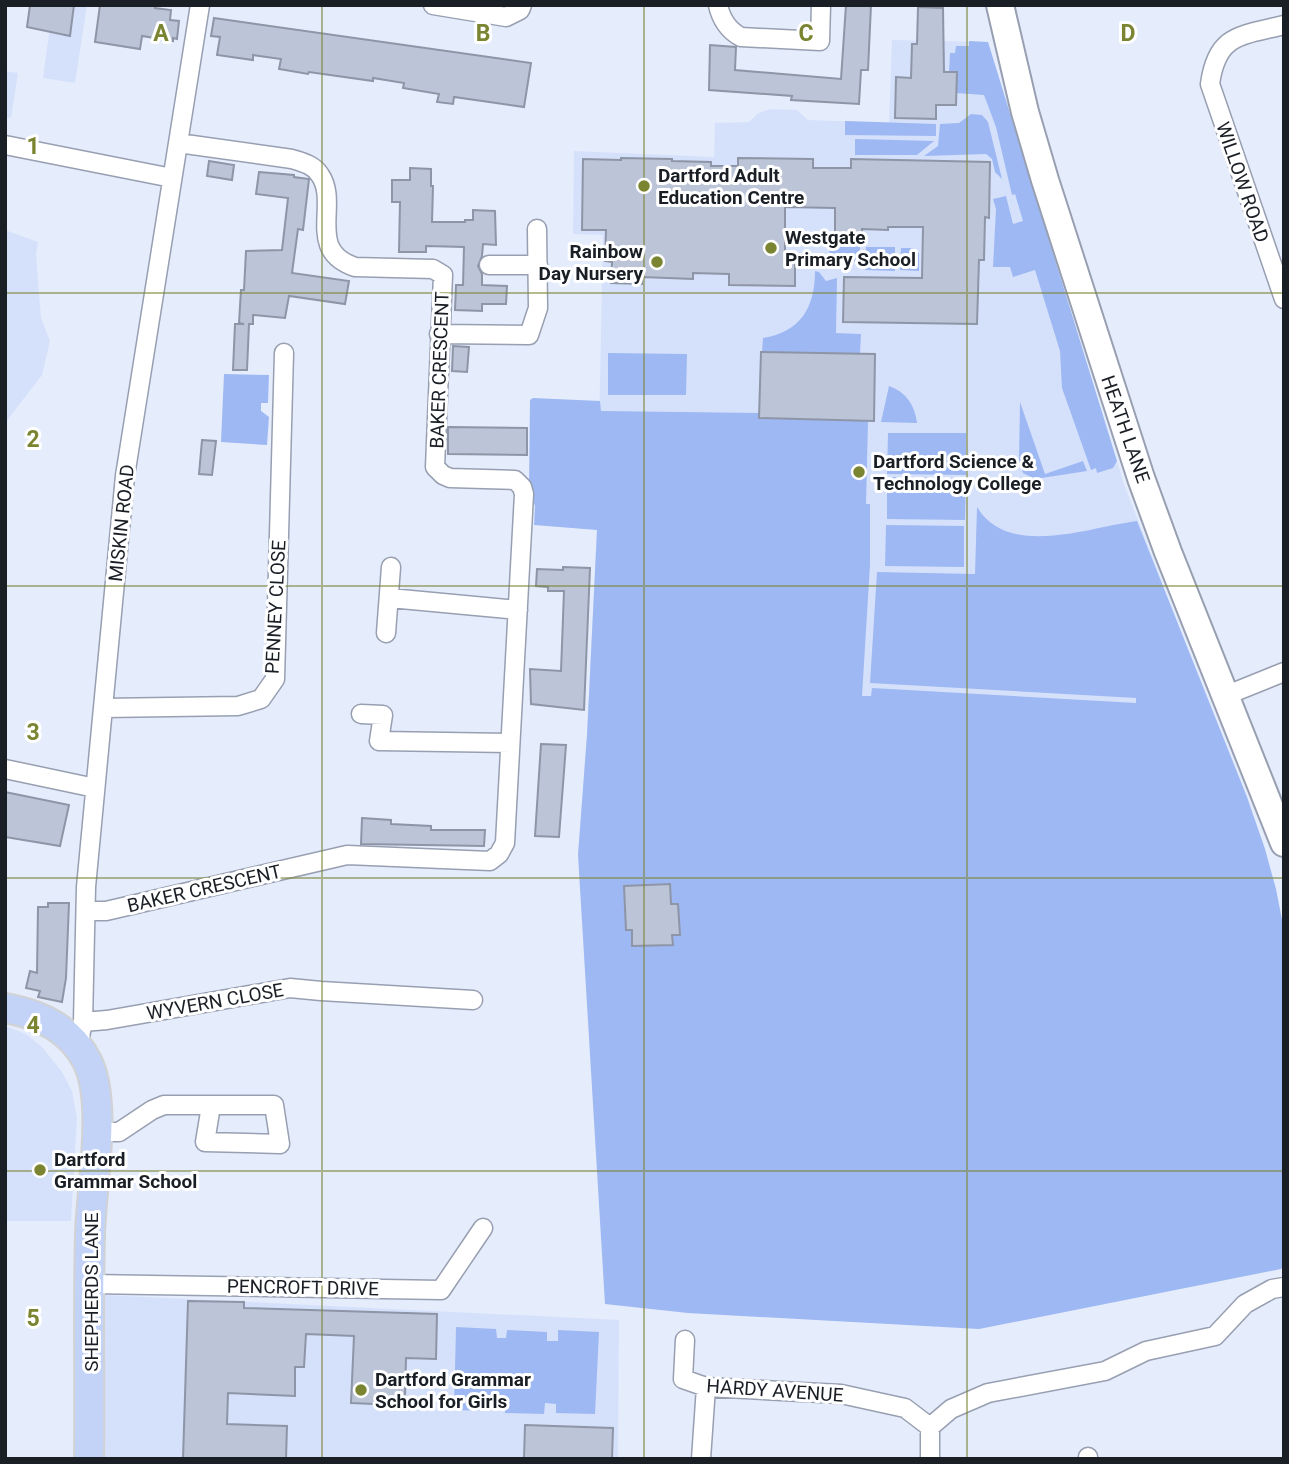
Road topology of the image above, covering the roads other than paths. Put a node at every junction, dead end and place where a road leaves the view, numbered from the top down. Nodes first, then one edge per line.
1 (200, 5) edge
2 (433, 5) edge
3 (522, 5) edge
4 (718, 5) edge
5 (821, 5) edge
6 (1000, 5) edge
7 (1284, 25) edge
8 (820, 41) junction
9 (818, 60) dead end
10 (178, 143) junction
11 (5, 145) edge
12 (172, 177) junction
13 (537, 229) dead end
14 (489, 265) dead end
15 (538, 265) junction
16 (1284, 299) edge
17 (439, 334) junction
18 (284, 353) dead end
19 (391, 567) dead end
20 (390, 598) junction
21 (518, 610) junction
22 (386, 633) dead end
23 (1284, 671) edge
24 (1227, 695) junction
25 (103, 708) junction
26 (361, 714) dead end
27 (510, 743) junction
28 (5, 769) edge
29 (95, 788) junction
30 (1284, 843) edge
31 (86, 911) junction
32 (473, 1000) dead end
33 (5, 1008) edge
34 (80, 1034) junction
35 (211, 1106) dead end
36 (96, 1132) junction
37 (483, 1228) dead end
38 (90, 1284) junction
39 (1284, 1287) edge
40 (685, 1340) dead end
41 (706, 1387) junction
42 (930, 1426) junction
43 (89, 1459) edge
44 (701, 1459) edge
45 (930, 1459) edge

1 - 10 street, MISKIN ROAD
2 - 3 street
4 - 8 street
5 - 8 street
6 - 24 street, HEATH LANE
7 - 16 street, WILLOW ROAD
8 - 9 street
10 - 12 street, MISKIN ROAD
10 - 17 street, BAKER CRESCENT
11 - 12 street
12 - 25 street, MISKIN ROAD
13 - 15 street
14 - 15 street
15 - 17 street
17 - 21 street, BAKER CRESCENT
18 - 25 street, PENNEY CLOSE
19 - 20 street
20 - 21 street
20 - 22 street
21 - 27 street, BAKER CRESCENT
23 - 24 street
24 - 30 street, HEATH LANE
25 - 29 street, MISKIN ROAD
26 - 27 street
27 - 31 street, BAKER CRESCENT
28 - 29 street
29 - 31 street, MISKIN ROAD
31 - 34 street, MISKIN ROAD
32 - 34 street, WYVERN CLOSE
33 - 34 main road, SHEPHERDS LANE
34 - 36 main road, SHEPHERDS LANE
35 - 36 street
36 - 38 main road, SHEPHERDS LANE
37 - 38 street, PENCROFT DRIVE
38 - 43 main road, SHEPHERDS LANE
39 - 42 street
40 - 41 street, HARDY AVENUE
41 - 42 street, HARDY AVENUE
41 - 44 street
42 - 45 street

